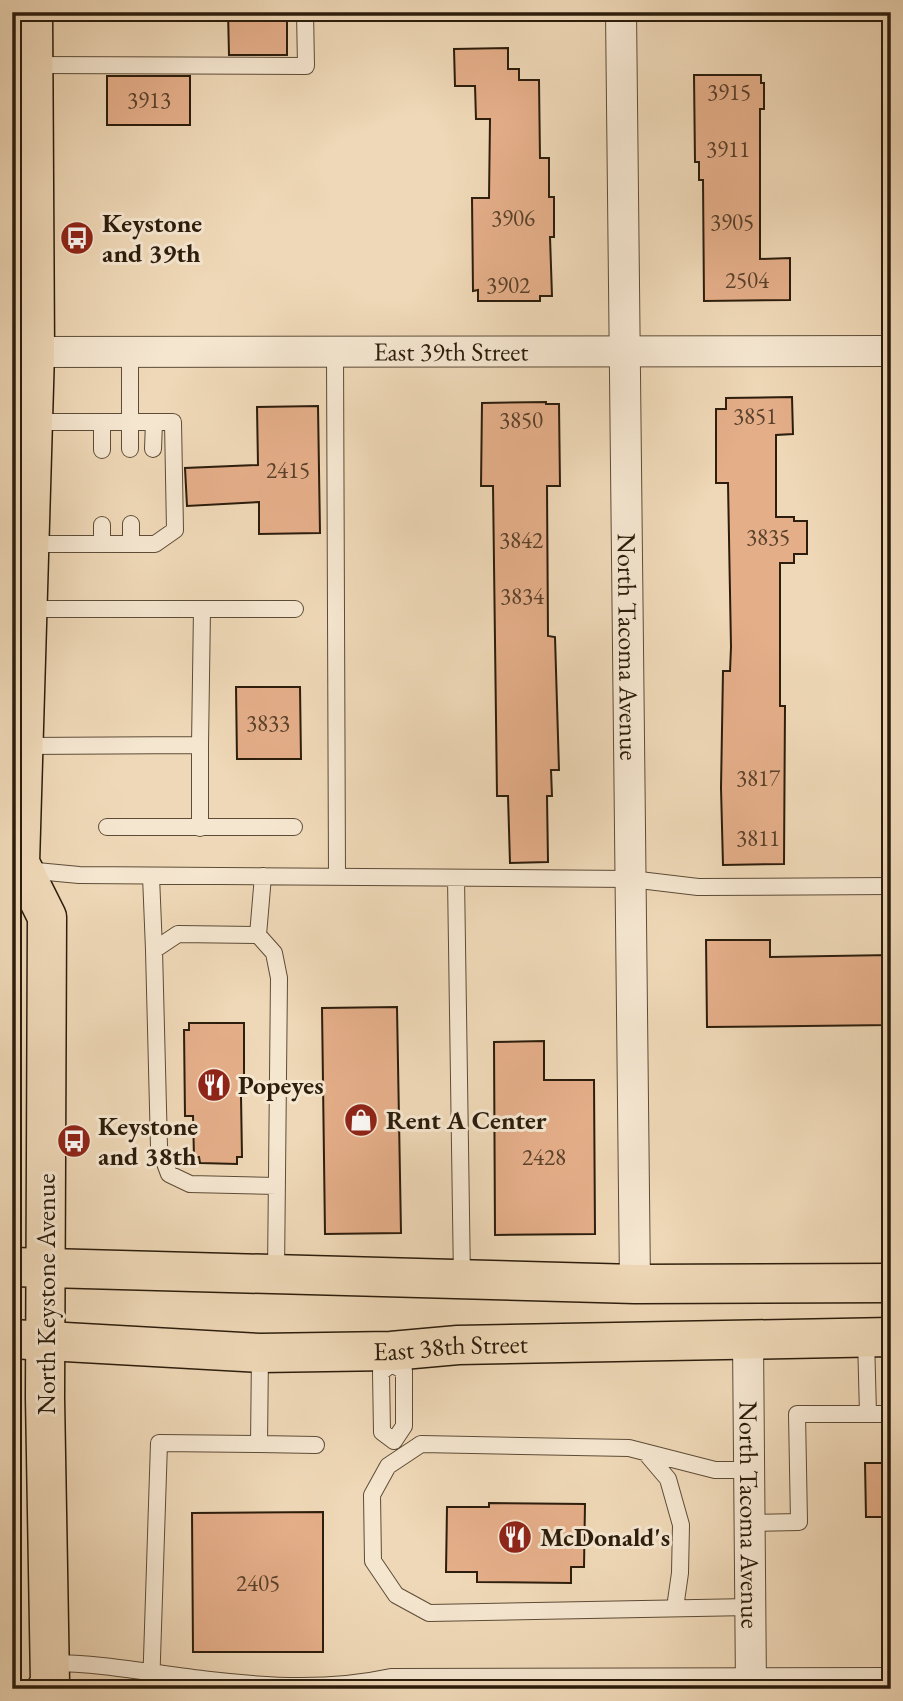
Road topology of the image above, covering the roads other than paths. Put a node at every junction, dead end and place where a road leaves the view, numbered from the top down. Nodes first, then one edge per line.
1 (33, 12) edge
2 (305, 12) edge
3 (621, 12) edge
4 (34, 65) junction
5 (891, 351) edge
6 (24, 352) edge
7 (335, 352) junction
8 (625, 352) junction
9 (130, 353) junction
10 (130, 421) junction
11 (33, 422) junction
12 (102, 422) junction
13 (153, 422) junction
14 (130, 449) dead end
15 (153, 449) dead end
16 (102, 450) dead end
17 (131, 524) dead end
18 (155, 524) dead end
19 (102, 525) dead end
20 (29, 544) junction
21 (102, 544) junction
22 (131, 544) junction
23 (155, 544) junction
24 (28, 609) junction
25 (202, 609) junction
26 (295, 609) dead end
27 (200, 745) junction
28 (23, 746) junction
29 (107, 827) dead end
30 (294, 827) dead end
31 (200, 828) junction
32 (19, 869) edge
33 (151, 876) junction
34 (263, 876) junction
35 (337, 877) junction
36 (456, 878) junction
37 (631, 879) junction
38 (891, 886) edge
39 (258, 935) junction
40 (154, 950) junction
41 (276, 1186) junction
42 (29, 1267) edge
43 (276, 1272) junction
44 (462, 1279) junction
45 (891, 1283) edge
46 (635, 1284) junction
47 (879, 1337) edge
48 (29, 1340) edge
49 (748, 1340) junction
50 (260, 1353) junction
51 (392, 1358) junction
52 (868, 1414) junction
53 (891, 1414) edge
54 (394, 1441) junction
55 (259, 1444) junction
56 (316, 1445) dead end
57 (645, 1452) junction
58 (396, 1460) junction
59 (749, 1470) junction
60 (750, 1523) junction
61 (750, 1607) junction
62 (675, 1608) junction
63 (153, 1672) junction
64 (48, 1676) edge
65 (891, 1676) edge
66 (751, 1682) edge
67 (391, 1683) edge
68 (151, 1689) edge

1 - 4 main road, North Keystone Avenue
2 - 4 lane
3 - 8 street, North Tacoma Avenue
4 - 6 main road, North Keystone Avenue
5 - 8 street, East 39th Street
6 - 9 street, East 39th Street
6 - 11 main road, North Keystone Avenue
7 - 8 street, East 39th Street
7 - 9 street, East 39th Street
7 - 35 lane
8 - 37 street, North Tacoma Avenue
9 - 10 lane
10 - 12 lane
10 - 13 lane
10 - 14 lane
11 - 12 lane
11 - 20 main road, North Keystone Avenue
12 - 16 lane
13 - 15 lane
13 - 23 lane
17 - 22 lane
18 - 23 lane
19 - 21 lane
20 - 21 lane
20 - 24 main road, North Keystone Avenue
21 - 22 lane
22 - 23 lane
24 - 25 lane
24 - 28 main road, North Keystone Avenue
25 - 26 lane
25 - 27 lane
27 - 28 lane
27 - 31 lane
28 - 32 main road, North Keystone Avenue
29 - 31 lane
30 - 31 lane
32 - 33 lane
32 - 42 main road, North Keystone Avenue
33 - 34 lane
33 - 40 lane
34 - 35 lane
34 - 39 lane
35 - 36 lane
36 - 37 lane
36 - 44 lane
37 - 38 lane
37 - 46 street, North Tacoma Avenue
39 - 40 lane
39 - 41 lane
40 - 41 lane
41 - 43 lane
42 - 43 main road
42 - 48 main road, North Keystone Avenue
43 - 44 main road
44 - 46 main road
45 - 46 main road
47 - 49 main road, East 38th Street
47 - 52 lane
48 - 50 main road, East 38th Street
48 - 64 main road, North Keystone Avenue
49 - 51 main road, East 38th Street
49 - 59 street, North Tacoma Avenue
50 - 51 main road, East 38th Street
50 - 55 lane
51 - 54 lane
51 - 54 lane
52 - 53 lane
52 - 60 lane
54 - 58 lane
55 - 56 lane
55 - 63 lane
57 - 58 lane
57 - 59 lane
57 - 62 lane
58 - 62 lane
59 - 60 street, North Tacoma Avenue
60 - 61 street, North Tacoma Avenue
61 - 62 lane
61 - 66 street, North Tacoma Avenue
63 - 64 lane
63 - 67 lane
63 - 68 lane
65 - 66 lane
66 - 67 lane

